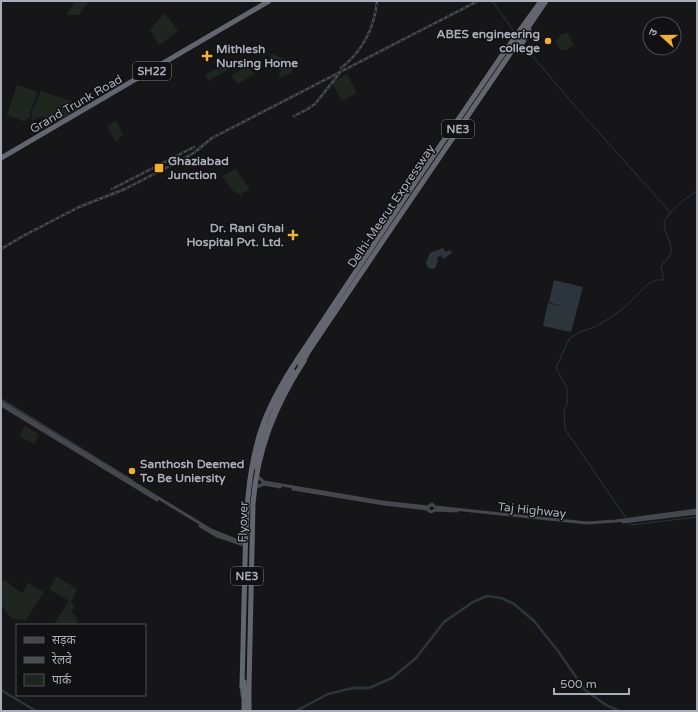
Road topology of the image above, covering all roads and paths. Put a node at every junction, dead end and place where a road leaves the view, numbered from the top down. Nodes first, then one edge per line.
1 (271, 1) edge
2 (544, 1) edge
3 (537, 10) junction
4 (527, 29) junction
5 (521, 44) junction
6 (78, 113) junction
7 (13, 151) junction
8 (1, 158) edge
9 (420, 176) junction
10 (425, 182) junction
11 (409, 199) junction
12 (402, 210) junction
13 (314, 334) junction
14 (302, 352) junction
15 (308, 355) junction
16 (276, 402) junction
17 (1, 404) edge
18 (35, 424) junction
19 (258, 477) junction
20 (268, 484) junction
21 (256, 486) junction
22 (428, 508) junction
23 (696, 511) edge
24 (682, 512) junction
25 (250, 515) junction
26 (677, 516) junction
27 (628, 521) junction
28 (217, 534) junction
29 (244, 539) junction
30 (244, 546) junction
31 (247, 638) junction
32 (242, 696) junction
33 (249, 701) junction
34 (245, 711) edge

1 - 6 highway, Grand Trunk Road / SH22
2 - 3 highway, Delhi-Meerut Expressway / NE3
3 - 4 highway, Delhi-Meerut Expressway / NE3
3 - 5 highway
3 - 9 highway
3 - 11 highway, Delhi-Meerut Expressway / NE3
4 - 5 highway
4 - 11 highway, Delhi-Meerut Expressway / NE3
5 - 10 highway
6 - 7 highway, Grand Trunk Road / SH22
6 - 7 highway, Grand Trunk Road / SH22
7 - 8 highway, SH22
9 - 11 highway
9 - 12 highway
10 - 11 highway
10 - 12 highway
11 - 12 highway, Delhi-Meerut Expressway / NE3
12 - 13 highway, Delhi-Meerut Expressway / NE3
12 - 13 highway
12 - 15 highway, Flyover
12 - 16 highway, Delhi-Meerut Expressway / NE3
13 - 14 highway, Flyover
13 - 16 highway, NE3
14 - 16 main road
14 - 32 highway, Flyover, bridge
15 - 16 main road
15 - 33 highway, Flyover, bridge
16 - 19 main road
16 - 25 highway, NE3
17 - 18 main road
18 - 28 main road
18 - 28 main road
19 - 20 main road
19 - 21 main road
20 - 21 main road
20 - 22 main road
20 - 22 main road
21 - 25 main road
22 - 27 main road, Taj Highway
22 - 27 main road
23 - 24 main road
23 - 26 main road
24 - 26 main road
24 - 27 main road
25 - 29 main road
25 - 31 highway, NE3
26 - 27 main road
28 - 29 main road
28 - 30 main road
29 - 30 main road
30 - 31 main road
31 - 32 main road
31 - 33 main road
31 - 34 highway, NE3
32 - 34 highway, Flyover
33 - 34 highway, Flyover

